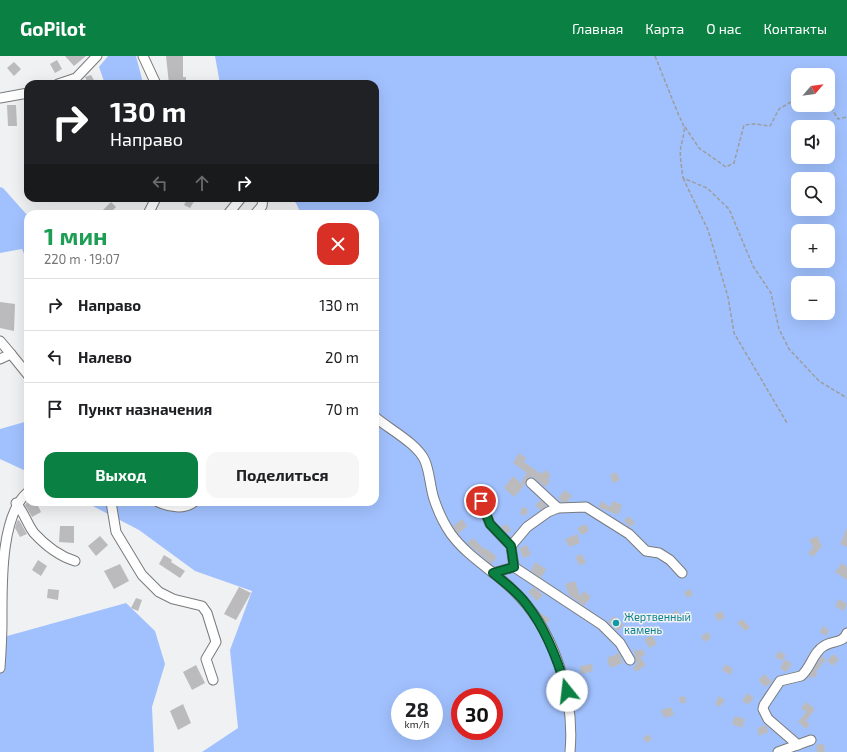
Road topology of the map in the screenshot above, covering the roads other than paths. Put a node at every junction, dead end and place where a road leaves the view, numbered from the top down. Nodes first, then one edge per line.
1 (97, 56) edge
2 (143, 56) edge
3 (70, 80) edge
4 (154, 80) edge
5 (24, 95) edge
6 (0, 98) edge
7 (238, 202) edge
8 (231, 210) edge
9 (0, 341) edge
10 (10, 354) junction
11 (0, 359) edge
12 (24, 370) edge
13 (379, 420) edge
14 (531, 483) dead end
15 (24, 496) edge
16 (481, 501) dead end
17 (16, 503) junction
18 (112, 506) edge
19 (166, 506) edge
20 (184, 506) edge
21 (558, 508) junction
22 (511, 546) junction
23 (75, 560) dead end
24 (514, 567) junction
25 (493, 573) junction
26 (682, 573) dead end
27 (0, 581) edge
28 (847, 633) edge
29 (630, 660) dead end
30 (0, 668) edge
31 (214, 680) dead end
32 (812, 740) dead end
33 (798, 744) junction
34 (570, 752) edge
35 (778, 752) edge

1 - 3 street
2 - 4 street
5 - 6 street
7 - 8 street
9 - 10 street
10 - 11 street
10 - 12 street
13 - 25 street
14 - 21 street
15 - 17 street
16 - 22 street
17 - 23 street
17 - 27 street
18 - 31 street
19 - 20 street
21 - 22 street
21 - 26 street
22 - 24 street
24 - 25 street
24 - 29 street
25 - 34 street
27 - 30 street
28 - 33 street
32 - 33 street
33 - 35 street

